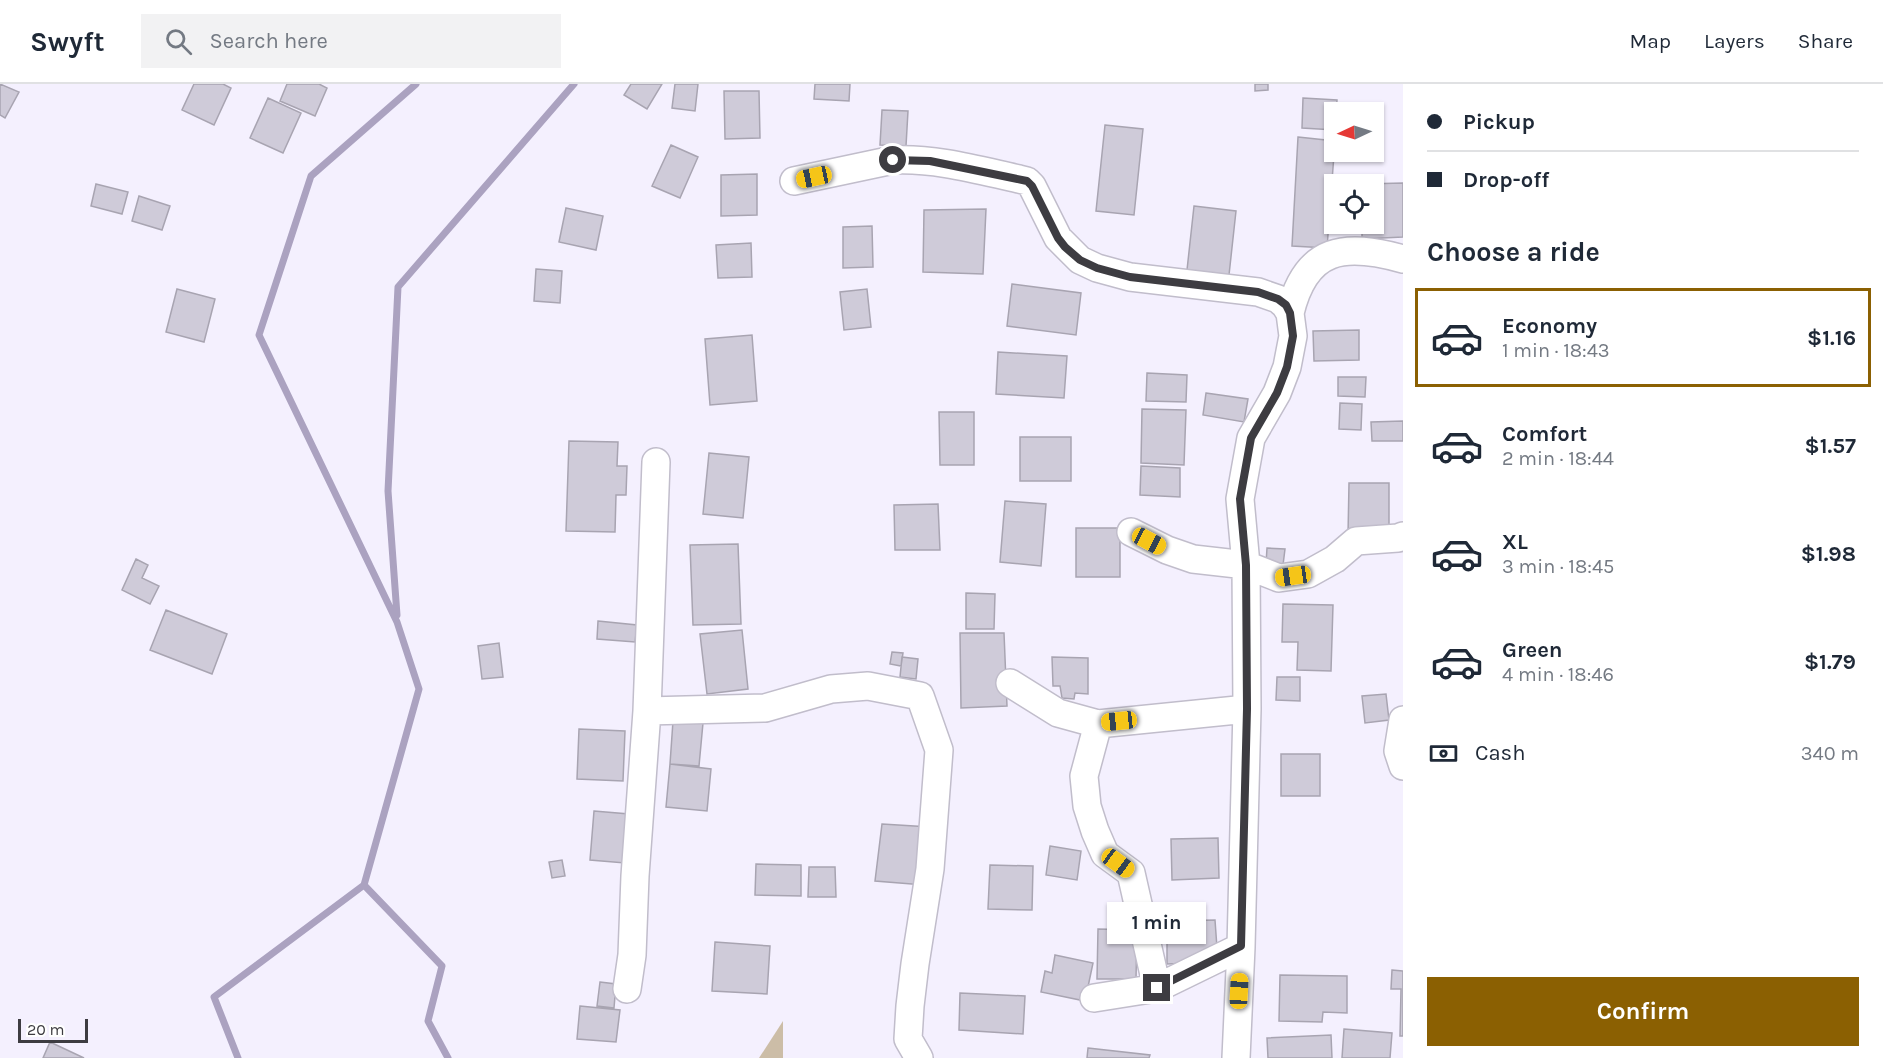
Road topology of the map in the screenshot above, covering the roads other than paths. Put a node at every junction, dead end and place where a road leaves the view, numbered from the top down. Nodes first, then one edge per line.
1 (794, 181) dead end
2 (1403, 259) edge
3 (1290, 313) junction
4 (656, 462) dead end
5 (1131, 532) dead end
6 (1403, 536) edge
7 (1246, 565) junction
8 (1010, 683) dead end
9 (1247, 709) junction
10 (647, 711) junction
11 (1403, 720) edge
12 (1098, 723) junction
13 (1403, 766) edge
14 (1241, 946) junction
15 (1157, 988) junction
16 (627, 989) dead end
17 (1094, 998) dead end
18 (919, 1058) edge
19 (1236, 1058) edge

1 - 3 street
2 - 3 street
3 - 7 street
4 - 10 street
5 - 7 street
6 - 7 street
7 - 9 street
8 - 12 street
9 - 12 street
9 - 14 street
10 - 16 street
10 - 18 street
11 - 13 street
12 - 15 street
14 - 15 street
14 - 19 street
15 - 17 street

